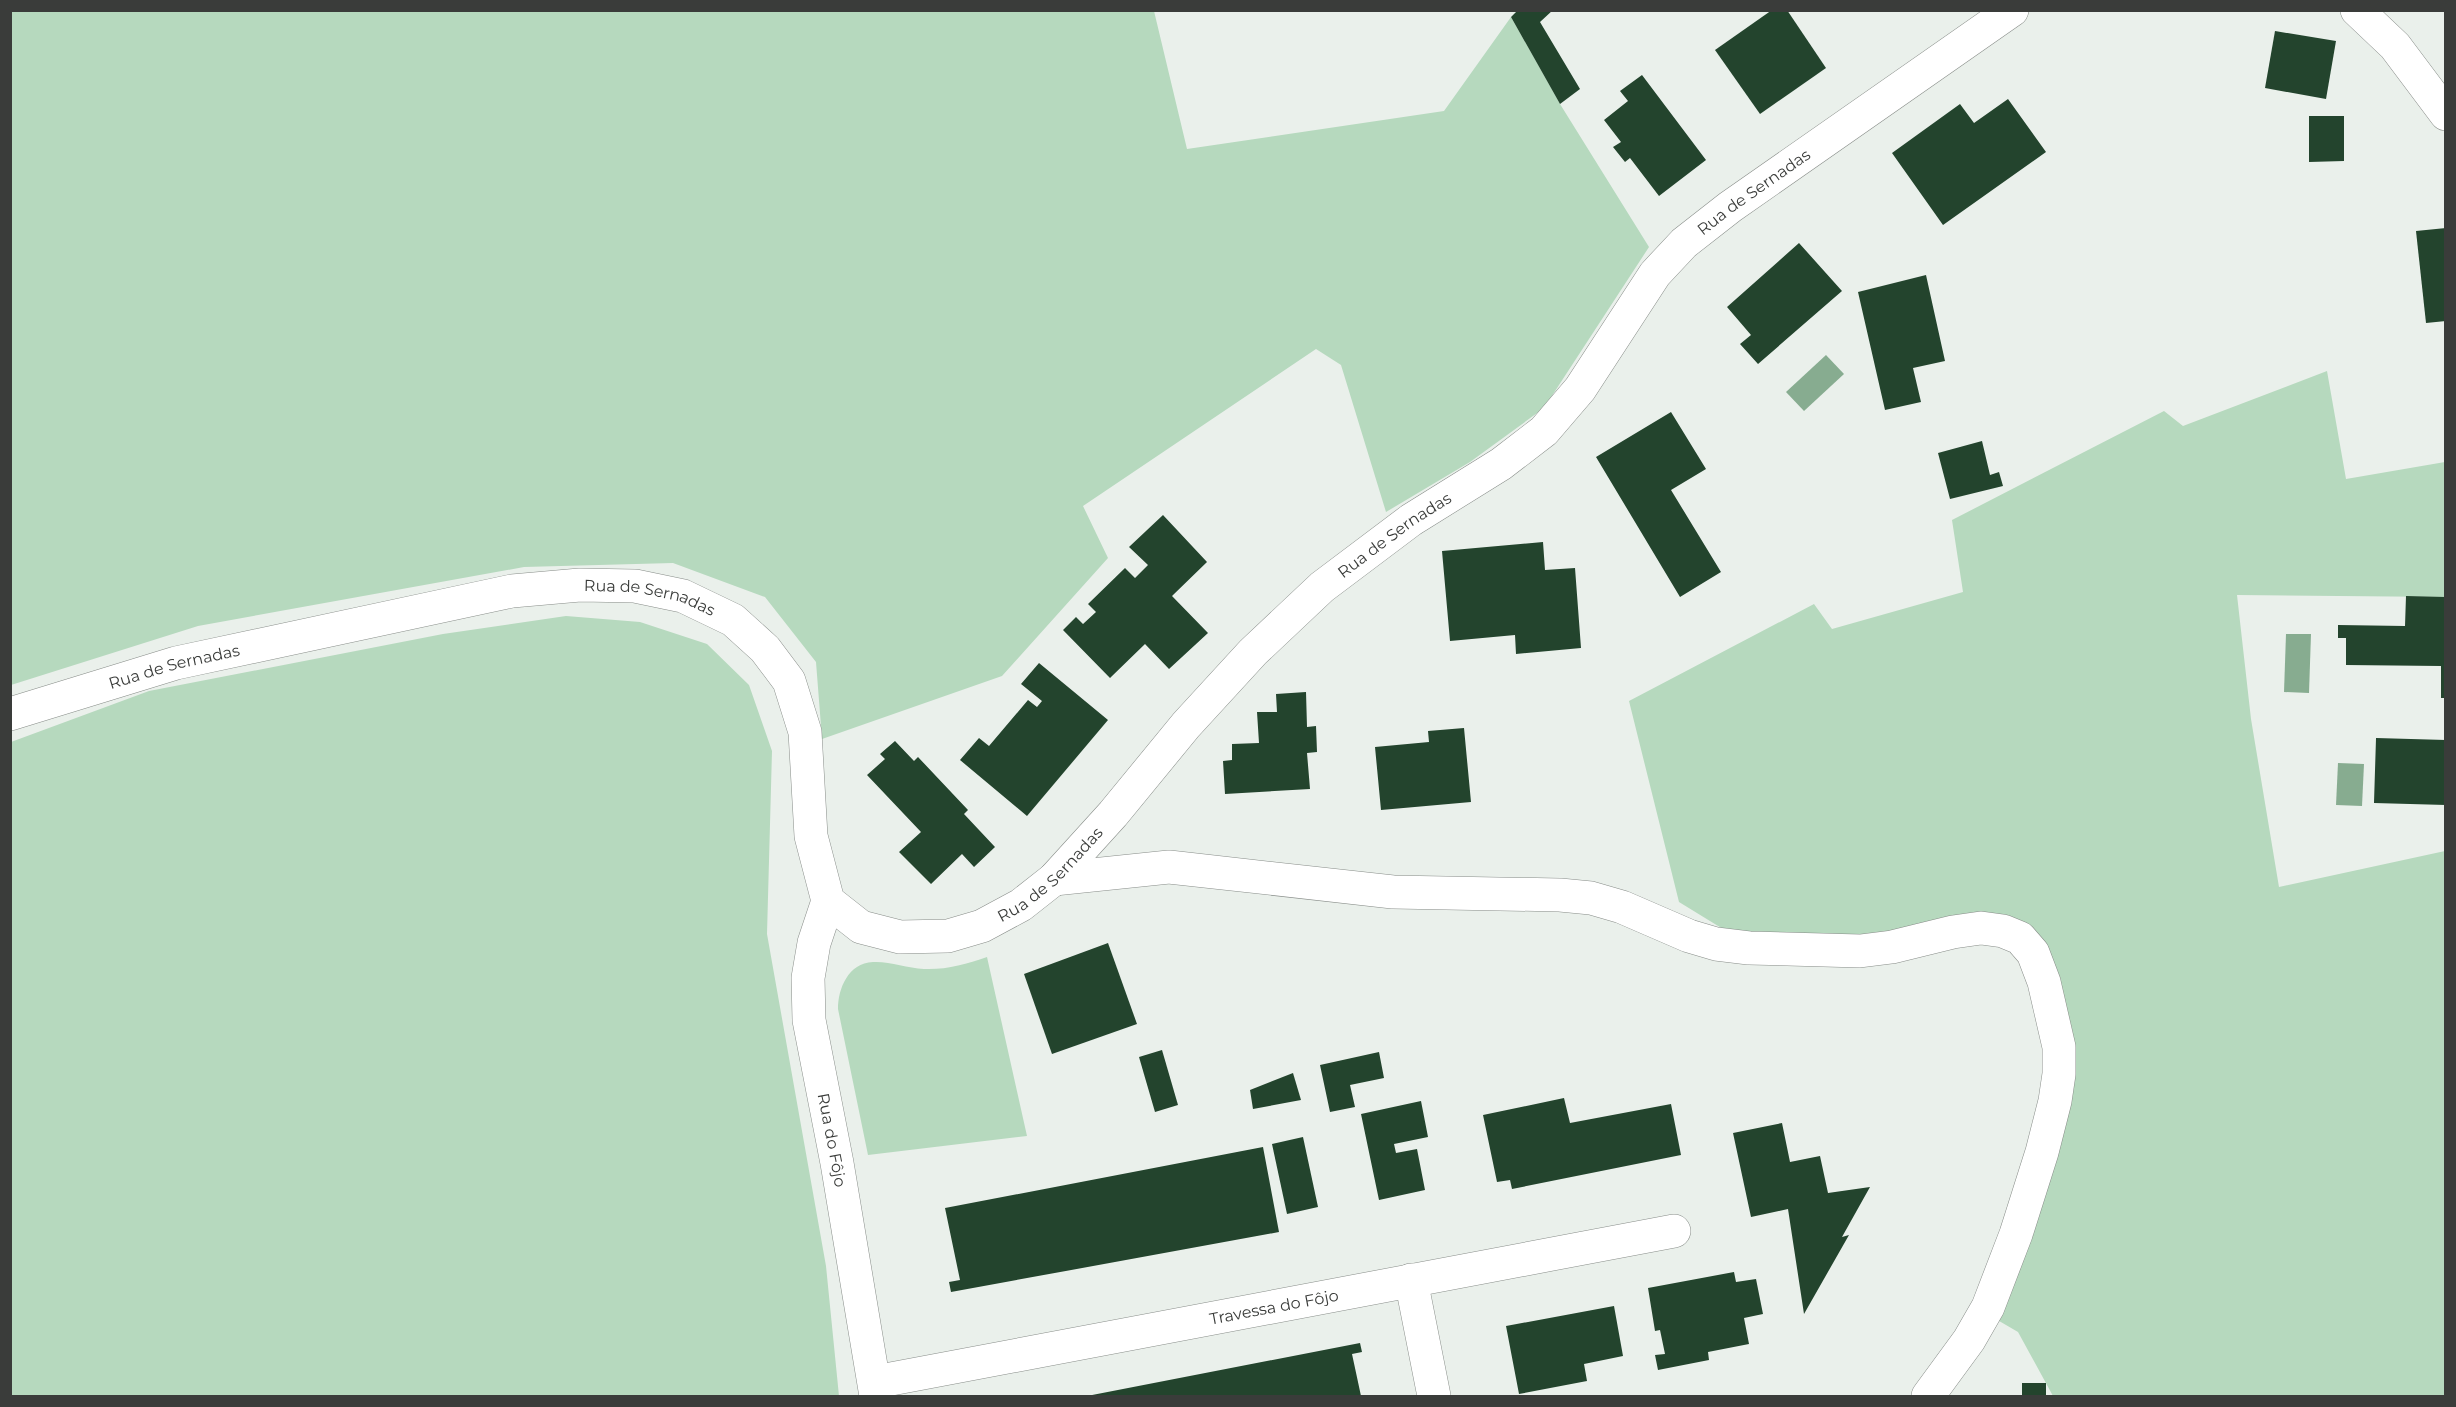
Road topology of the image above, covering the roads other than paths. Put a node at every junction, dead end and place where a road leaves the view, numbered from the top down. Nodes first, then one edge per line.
1 (2012, 10) edge
2 (2357, 10) edge
3 (2442, 102) edge
4 (10, 714) edge
5 (1054, 879) junction
6 (828, 901) junction
7 (1674, 1231) dead end
8 (1411, 1280) junction
9 (876, 1389) edge
10 (1434, 1396) edge
11 (1928, 1396) edge

1 - 5 street, Rua de Sernadas
2 - 3 street
4 - 6 street, Rua de Sernadas
5 - 6 street, Rua de Sernadas
5 - 11 street
6 - 9 street, Rua do Fôjo
7 - 8 street, Travessa do Fôjo
8 - 9 street, Travessa do Fôjo
8 - 10 street

